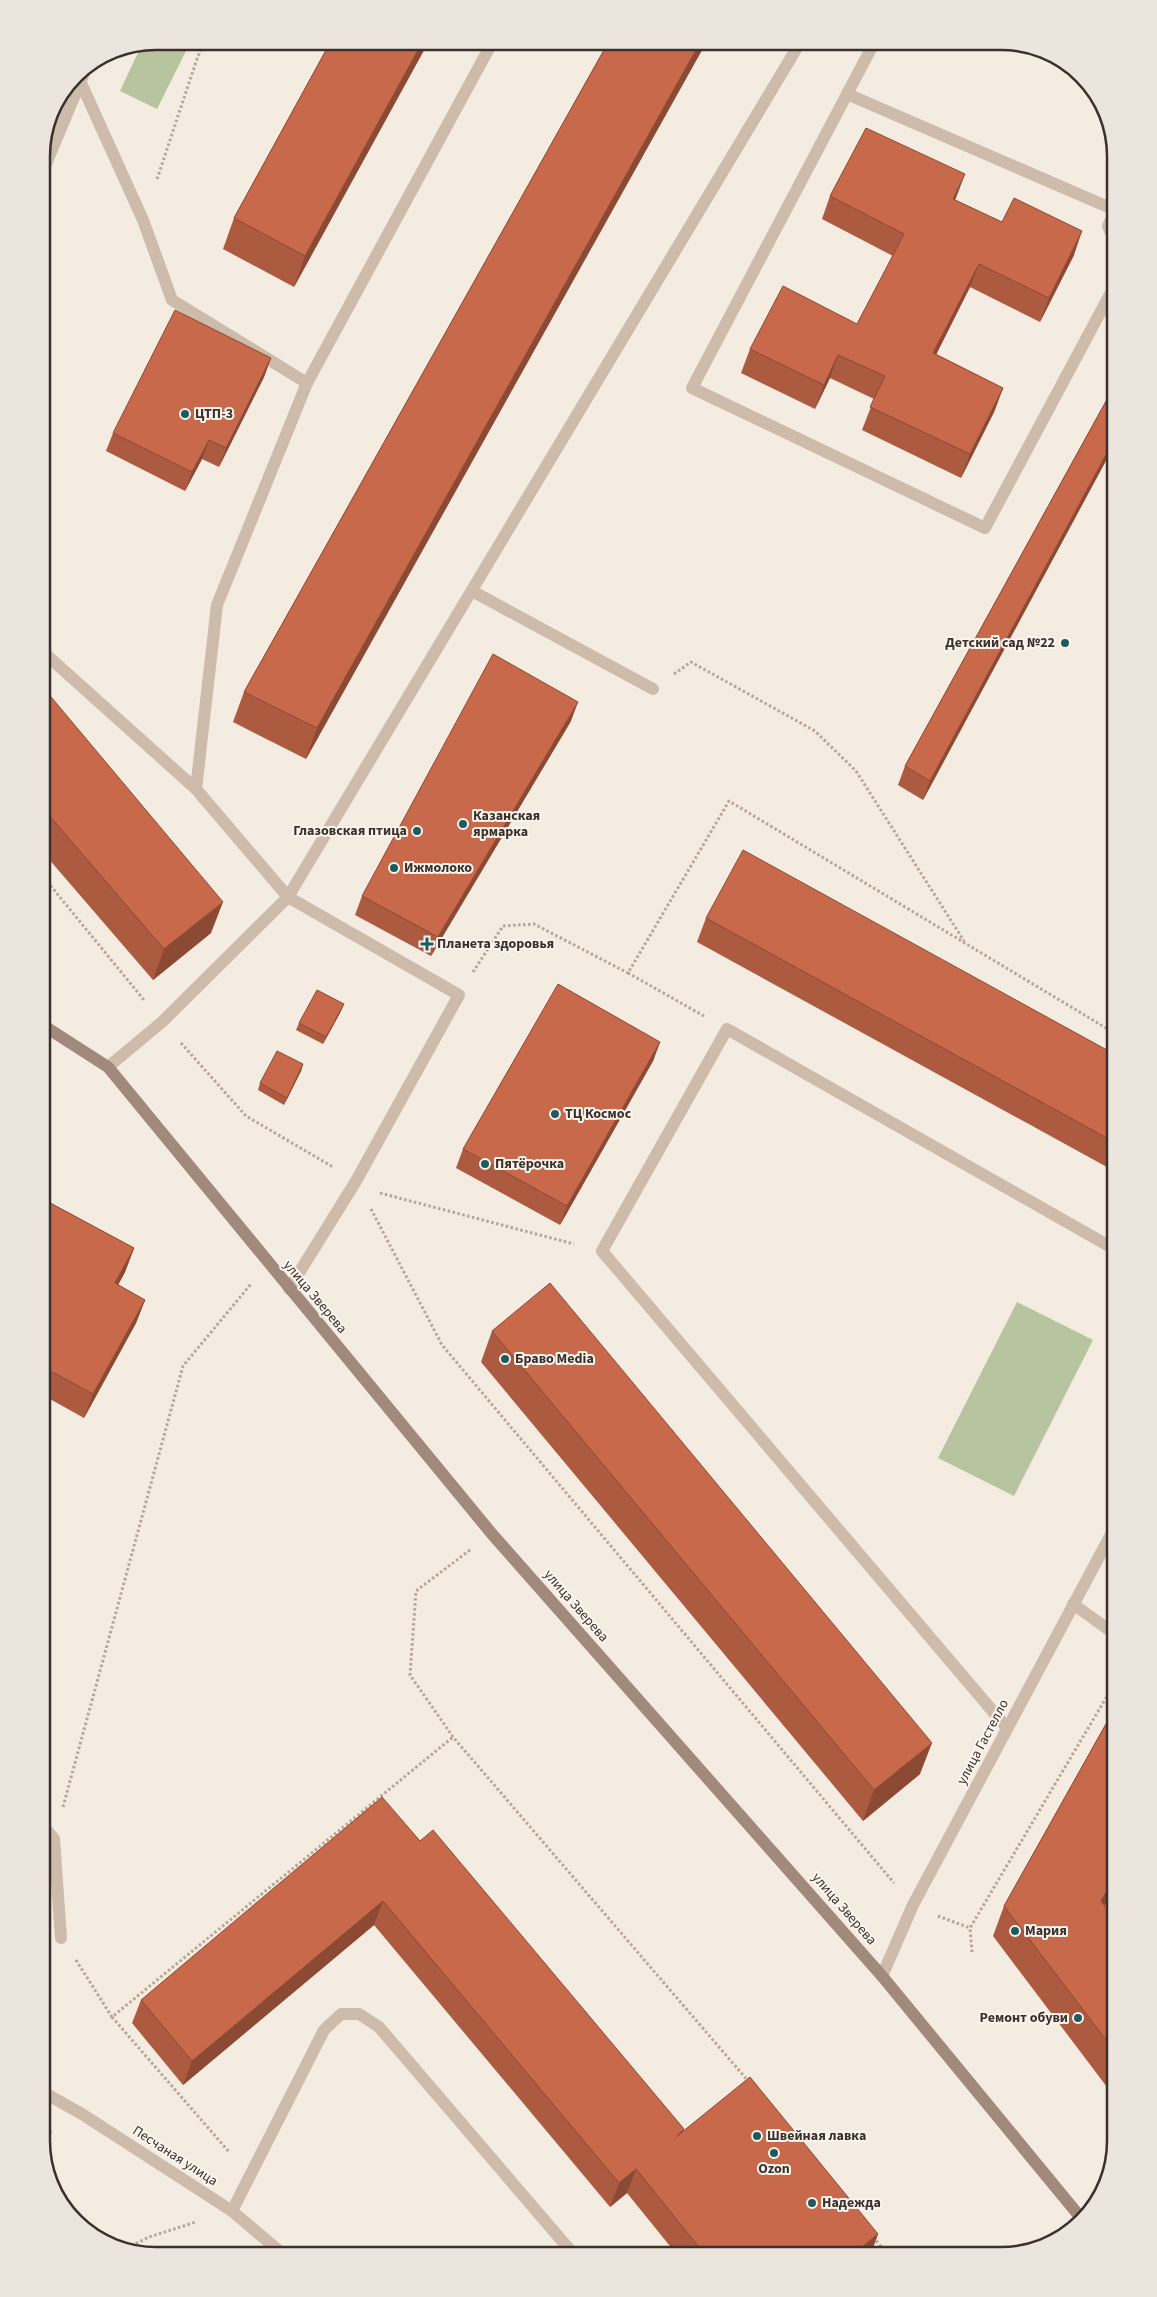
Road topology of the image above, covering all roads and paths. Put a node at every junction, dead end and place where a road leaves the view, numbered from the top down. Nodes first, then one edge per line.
1 (201, 50) edge
2 (488, 50) edge
3 (796, 50) edge
4 (871, 50) edge
5 (82, 80) edge
6 (81, 83) junction
7 (846, 94) junction
8 (50, 157) edge
9 (1107, 206) edge
10 (143, 220) junction
11 (1107, 300) edge
12 (307, 383) junction
13 (472, 591) junction
14 (50, 658) edge
15 (653, 689) joint
16 (196, 789) junction
17 (50, 885) edge
18 (288, 897) junction
19 (964, 943) junction
20 (628, 973) junction
21 (458, 995) junction
22 (162, 1022) junction
23 (727, 1029) junction
24 (1107, 1029) edge
25 (50, 1030) edge
26 (108, 1067) junction
27 (356, 1181) junction
28 (1107, 1245) edge
29 (602, 1251) junction
30 (269, 1265) junction
31 (289, 1289) junction
32 (492, 1534) junction
33 (1107, 1542) edge
34 (1073, 1604) junction
35 (1107, 1629) edge
36 (1107, 1696) edge
37 (1007, 1728) junction
38 (453, 1737) junction
39 (50, 1834) edge
40 (54, 1839) junction
41 (913, 1905) junction
42 (970, 1928) junction
43 (62, 1938) joint
44 (972, 1952) dead end
45 (882, 1976) junction
46 (112, 2016) junction
47 (755, 2090) edge
48 (50, 2096) edge
49 (250, 2176) junction
50 (232, 2211) junction
51 (1078, 2214) edge
52 (870, 2233) edge
53 (134, 2244) edge
54 (274, 2247) edge
55 (567, 2247) edge
56 (882, 2247) edge

1 - 10 path
2 - 12 street
3 - 13 street
4 - 7 street
5 - 6 street
6 - 8 street
6 - 10 street
7 - 9 street
7 - 11 street
10 - 12 street
12 - 16 street
13 - 15 street
13 - 18 street
14 - 16 street
15 - 19 path
16 - 18 street
17 - 22 path
18 - 21 street
18 - 22 street
19 - 20 path
19 - 24 path
20 - 21 path
20 - 23 path
21 - 27 street
22 - 26 street
22 - 27 path
23 - 28 street
23 - 29 street
25 - 26 main road, улица Зверева
26 - 30 main road, улица Зверева
27 - 29 path
27 - 31 street
27 - 41 path
29 - 37 street
30 - 31 main road, улица Зверева
30 - 40 path
31 - 32 main road, улица Зверева
32 - 38 path
32 - 45 main road, улица Зверева
33 - 34 street, улица Гастелло
34 - 35 street
34 - 37 street, улица Гастелло
36 - 42 path
37 - 41 street, улица Гастелло
38 - 46 path
38 - 47 path
39 - 40 street
40 - 43 street
41 - 42 path
41 - 45 street, улица Гастелло
42 - 44 path
43 - 46 path
45 - 51 main road, улица Зверева
46 - 49 path
48 - 50 street, Песчаная улица
49 - 50 street
49 - 55 street
50 - 53 path
50 - 54 street, Песчаная улица
52 - 56 path

